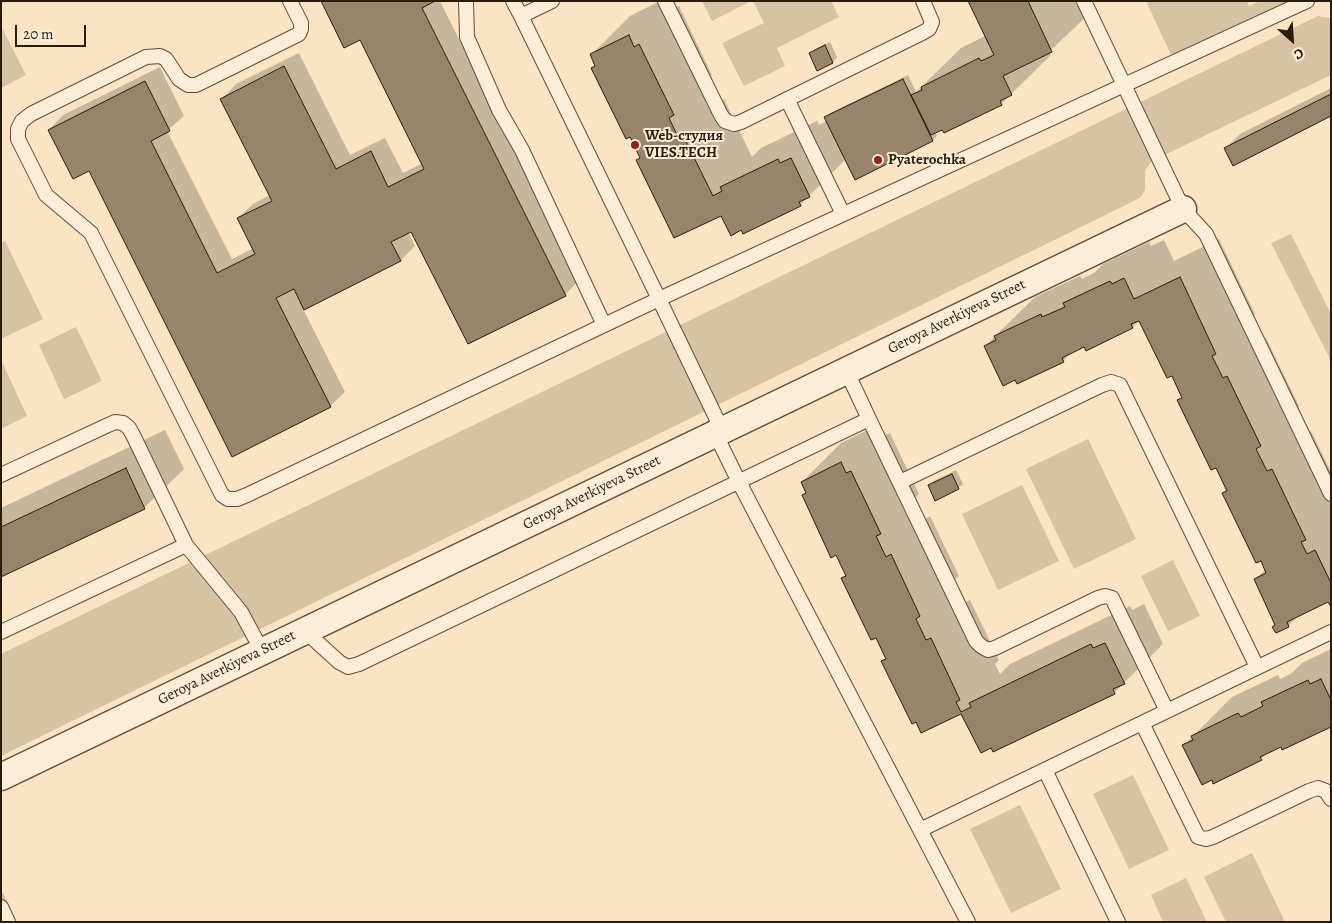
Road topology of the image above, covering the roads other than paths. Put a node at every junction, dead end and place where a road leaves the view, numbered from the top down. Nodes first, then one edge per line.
1 (290, 1) edge
2 (466, 1) edge
3 (513, 1) edge
4 (552, 1) edge
5 (665, 1) edge
6 (923, 1) edge
7 (1084, 1) edge
8 (1307, 1) edge
9 (521, 16) junction
10 (1124, 85) junction
11 (787, 99) junction
12 (1183, 209) junction
13 (843, 214) junction
14 (659, 299) junction
15 (604, 325) junction
16 (846, 370) junction
17 (869, 419) junction
18 (719, 432) junction
19 (1, 475) edge
20 (738, 482) junction
21 (900, 482) junction
22 (1331, 494) edge
23 (186, 545) junction
24 (305, 631) junction
25 (1, 632) edge
26 (1331, 632) edge
27 (262, 651) junction
28 (1257, 667) junction
29 (1167, 711) junction
30 (1142, 723) junction
31 (1045, 770) junction
32 (1, 777) edge
33 (1331, 799) edge
34 (920, 830) junction
35 (1, 907) edge
36 (8, 922) edge
37 (968, 922) edge
38 (1118, 922) edge

1 - 15 lane
2 - 15 lane
3 - 9 lane
4 - 9 lane
5 - 11 lane
6 - 11 lane
7 - 10 lane
8 - 10 lane
9 - 14 lane
10 - 12 lane
10 - 13 lane
11 - 13 lane
12 - 16 street, Geroya Averkiyeva Street
12 - 22 lane
13 - 14 lane
14 - 15 lane
14 - 18 lane
16 - 17 lane
16 - 18 street, Geroya Averkiyeva Street
17 - 20 lane
17 - 21 lane
18 - 20 lane
18 - 24 street, Geroya Averkiyeva Street
19 - 23 lane
20 - 24 lane
20 - 34 lane
21 - 28 lane
21 - 29 lane
23 - 25 lane
23 - 27 lane
24 - 27 street, Geroya Averkiyeva Street
26 - 28 lane
27 - 32 street, Geroya Averkiyeva Street
28 - 29 lane
29 - 30 lane
30 - 31 lane
30 - 33 lane
31 - 34 lane
31 - 38 lane
34 - 37 lane
35 - 36 lane

